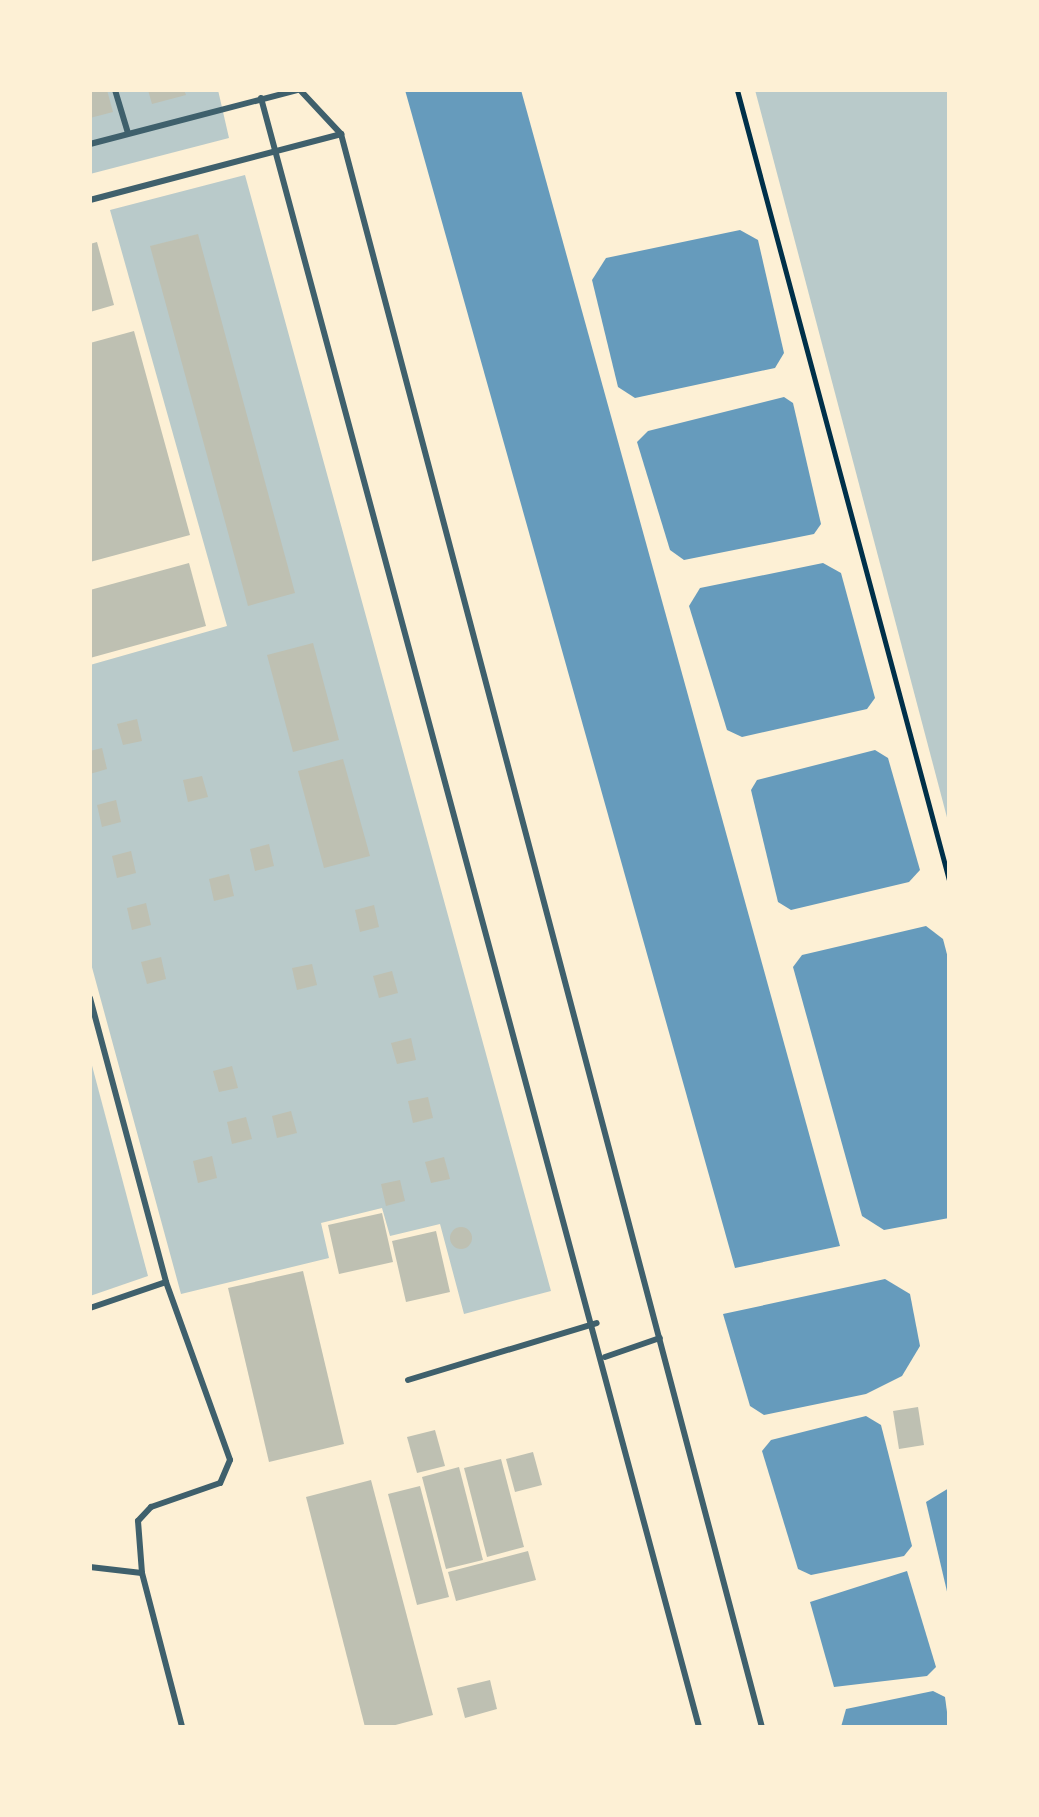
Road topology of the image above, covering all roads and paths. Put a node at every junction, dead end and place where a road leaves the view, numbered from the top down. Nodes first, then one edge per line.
1 (115, 90) edge
2 (299, 90) edge
3 (737, 90) edge
4 (261, 98) junction
5 (128, 133) junction
6 (342, 134) junction
7 (90, 144) edge
8 (276, 152) junction
9 (90, 200) edge
10 (949, 880) edge
11 (90, 998) edge
12 (166, 1282) junction
13 (90, 1308) edge
14 (596, 1323) junction
15 (660, 1338) junction
16 (605, 1356) junction
17 (408, 1380) dead end
18 (90, 1566) edge
19 (142, 1573) junction
20 (182, 1727) edge
21 (699, 1727) edge
22 (762, 1727) edge

1 - 5 lane
2 - 4 lane
2 - 6 lane
3 - 10 path
4 - 5 lane
4 - 8 lane
5 - 7 lane
6 - 8 lane
6 - 15 lane
8 - 9 lane
8 - 14 lane
11 - 12 lane
12 - 13 lane
12 - 19 lane
14 - 16 lane
14 - 17 lane
15 - 16 lane
15 - 22 lane
16 - 21 lane
18 - 19 lane
19 - 20 lane

